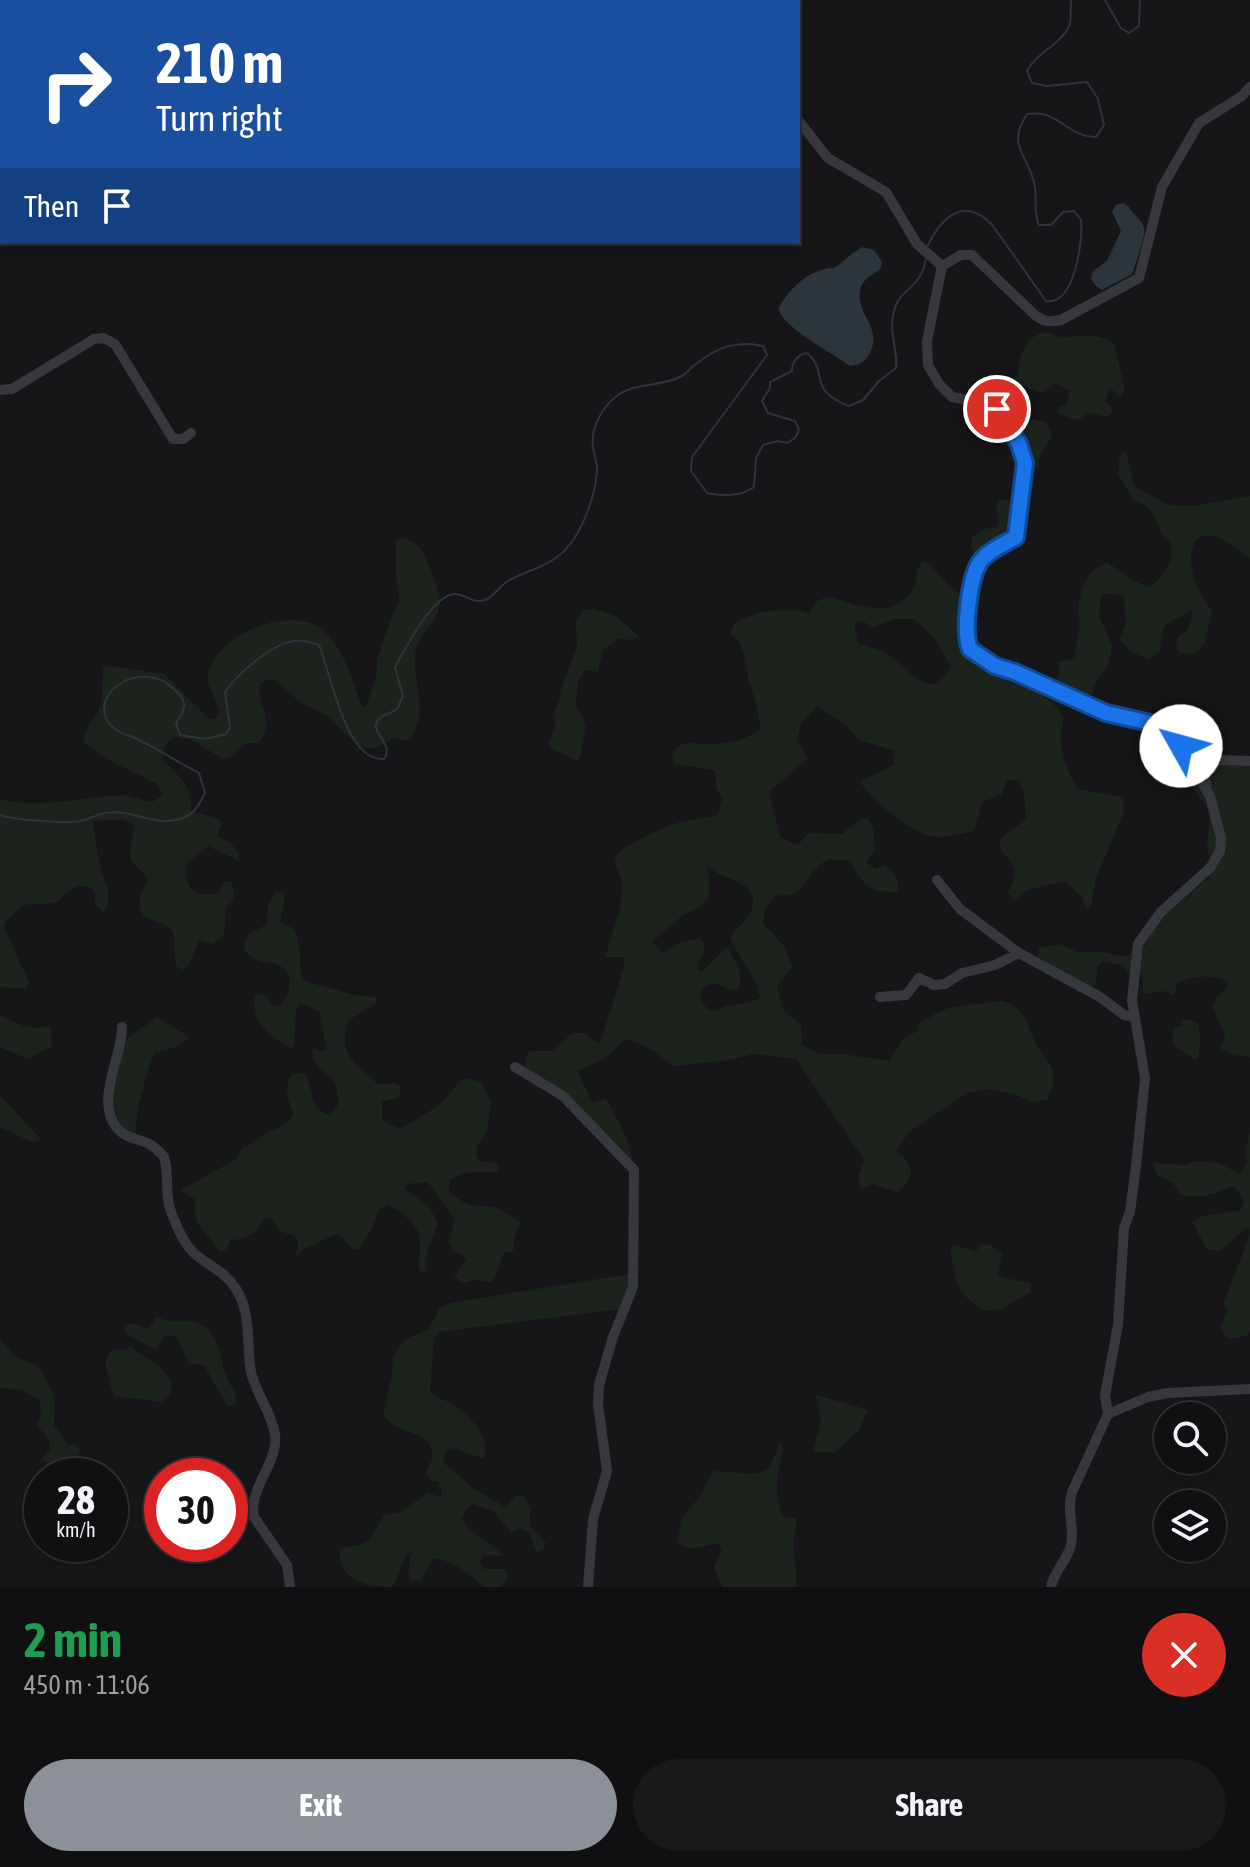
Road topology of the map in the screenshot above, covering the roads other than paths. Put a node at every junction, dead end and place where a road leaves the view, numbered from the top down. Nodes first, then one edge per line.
1 (1250, 87) edge
2 (800, 123) edge
3 (939, 262) junction
4 (0, 390) edge
5 (191, 433) dead end
6 (1250, 761) edge
7 (1206, 789) junction
8 (937, 880) dead end
9 (1019, 953) junction
10 (880, 997) dead end
11 (1133, 1017) junction
12 (122, 1027) dead end
13 (515, 1067) dead end
14 (1250, 1389) edge
15 (1108, 1414) junction
16 (290, 1587) edge
17 (588, 1587) edge
18 (1051, 1587) edge

1 - 3 street
2 - 3 street
3 - 7 street
4 - 5 street
6 - 7 street
7 - 11 street
8 - 9 street
9 - 10 street
9 - 11 street
11 - 15 street
12 - 16 street
13 - 17 street
14 - 15 street
15 - 18 street

